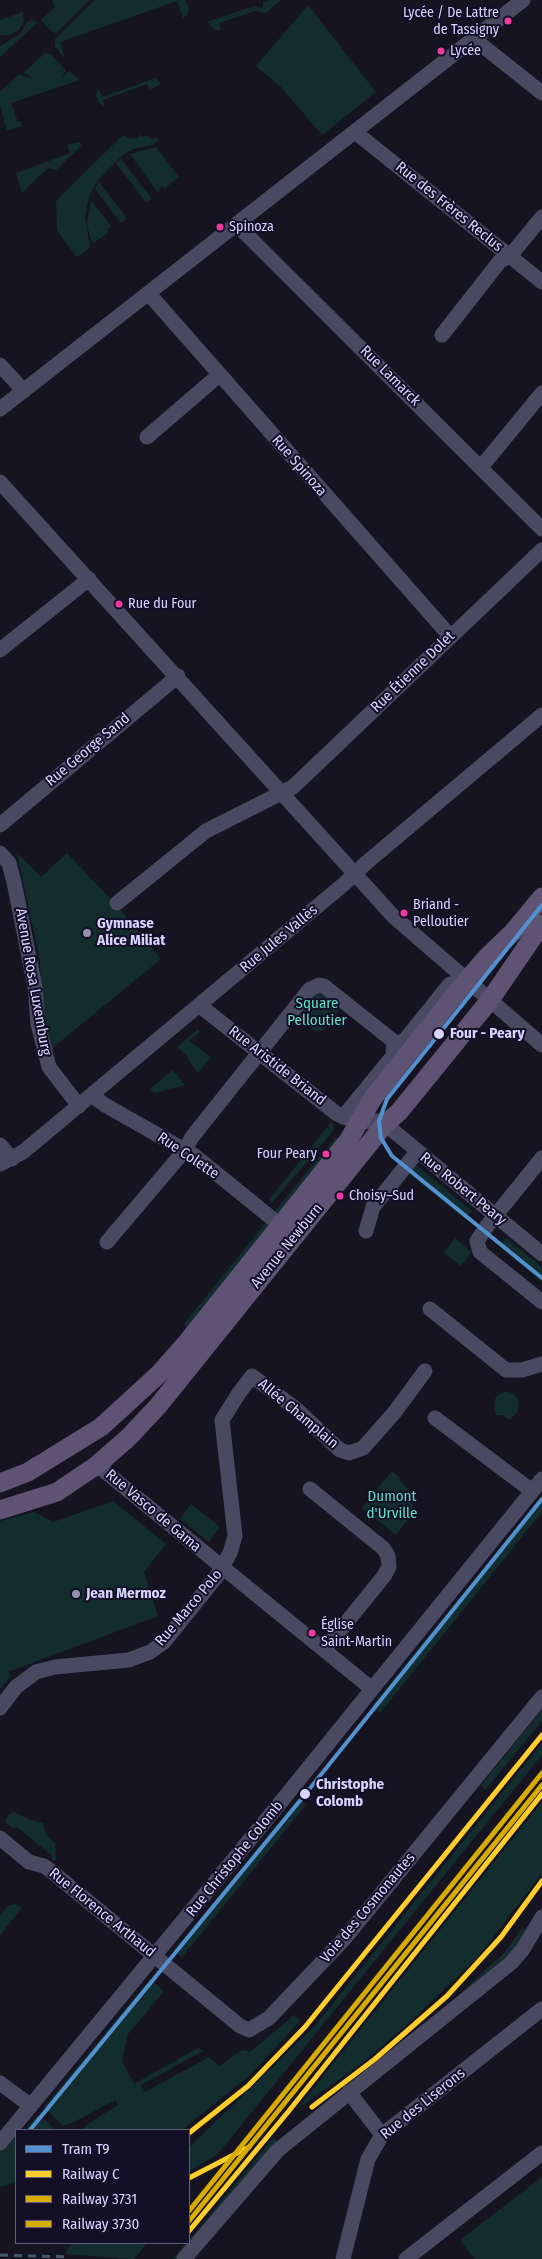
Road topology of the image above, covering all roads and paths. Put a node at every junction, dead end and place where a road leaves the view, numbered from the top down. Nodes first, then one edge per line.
1 (523, 0) edge
2 (474, 39) junction
3 (542, 93) edge
4 (355, 132) junction
5 (542, 217) edge
6 (237, 225) junction
7 (510, 256) junction
8 (542, 282) edge
9 (149, 294) junction
10 (442, 334) dead end
11 (0, 365) edge
12 (220, 375) junction
13 (24, 390) junction
14 (542, 393) edge
15 (0, 409) edge
16 (147, 437) dead end
17 (482, 466) junction
18 (0, 482) edge
19 (542, 529) edge
20 (542, 550) edge
21 (89, 579) junction
22 (450, 636) junction
23 (0, 650) edge
24 (178, 676) junction
25 (542, 715) edge
26 (283, 793) junction
27 (0, 824) edge
28 (0, 853) edge
29 (356, 872) junction
30 (542, 897) edge
31 (117, 903) dead end
32 (542, 924) edge
33 (467, 980) junction
34 (490, 1000) junction
35 (200, 1005) junction
36 (394, 1043) junction
37 (542, 1044) edge
38 (260, 1052) junction
39 (91, 1095) junction
40 (79, 1106) junction
41 (350, 1119) junction
42 (385, 1124) junction
43 (0, 1145) edge
44 (185, 1150) junction
45 (417, 1152) junction
46 (542, 1158) edge
47 (6, 1162) edge
48 (495, 1216) junction
49 (280, 1225) junction
50 (366, 1231) dead end
51 (108, 1242) dead end
52 (542, 1254) edge
53 (542, 1302) edge
54 (430, 1309) dead end
55 (542, 1364) edge
56 (425, 1371) dead end
57 (252, 1376) joint
58 (434, 1418) dead end
59 (97, 1465) junction
60 (542, 1479) edge
61 (0, 1483) edge
62 (310, 1489) dead end
63 (532, 1491) junction
64 (0, 1510) edge
65 (222, 1569) junction
66 (324, 1650) junction
67 (372, 1689) junction
68 (542, 1697) edge
69 (0, 1708) edge
70 (0, 1838) edge
71 (542, 1917) edge
72 (156, 1956) junction
73 (542, 2009) edge
74 (249, 2030) joint
75 (0, 2084) edge
76 (349, 2092) junction
77 (31, 2106) junction
78 (382, 2135) junction
79 (0, 2143) edge
80 (542, 2153) edge
81 (184, 2259) edge
82 (343, 2259) edge
83 (406, 2259) edge

1 - 2 street
2 - 3 street
2 - 4 street
4 - 6 street
4 - 7 street, Rue des Frères Reclus
5 - 7 street
6 - 9 street
6 - 17 street, Rue Lamarck
7 - 8 street, Rue des Frères Reclus
7 - 10 street
9 - 12 street, Rue Spinoza
9 - 13 street
11 - 13 street
12 - 16 street
12 - 22 street, Rue Spinoza
13 - 15 street
14 - 17 street
17 - 19 street, Rue Lamarck
18 - 21 street
20 - 22 street, Rue Étienne Dolet
21 - 23 street
21 - 24 street
22 - 26 street, Rue Étienne Dolet
24 - 26 street
24 - 27 street, Rue George Sand
25 - 29 street, Rue Jules Vallès
26 - 29 street
26 - 31 street, Rue Étienne Dolet
28 - 40 street, Avenue Rosa Luxemburg
29 - 33 street
29 - 35 street, Rue Jules Vallès
30 - 33 main road, Avenue Newburn
32 - 34 main road, Avenue Newburn
33 - 34 street
33 - 36 street
33 - 41 main road, Avenue Newburn
34 - 37 street
34 - 42 main road, Avenue Newburn
35 - 38 street, Rue Aristide Briand
35 - 39 street, Rue Jules Vallès
36 - 38 street
36 - 41 street
38 - 41 street, Rue Aristide Briand
38 - 44 street
39 - 40 street, Rue Jules Vallès
39 - 44 street, Rue Colette
40 - 47 street, Rue Jules Vallès
41 - 42 street
41 - 49 main road, Avenue Newburn
42 - 45 street, Rue Robert Peary
42 - 59 main road, Avenue Newburn
43 - 47 street
44 - 49 street, Rue Colette
44 - 51 street
45 - 48 street, Rue Robert Peary
45 - 50 street
46 - 48 street
48 - 52 street, Rue Robert Peary
48 - 53 street
49 - 61 main road, Avenue Newburn
54 - 55 street
56 - 57 street, Allée Champlain
57 - 65 street, Rue Marco Polo
58 - 63 street
59 - 64 main road, Avenue Newburn
59 - 65 street, Rue Vasco de Gama
60 - 63 street, Rue Christophe Colomb
62 - 66 street
63 - 67 street, Rue Christophe Colomb
65 - 66 street, Rue Vasco de Gama
65 - 69 street, Rue Marco Polo
66 - 67 street, Rue Vasco de Gama
67 - 72 street, Rue Christophe Colomb
68 - 74 street, Voie des Cosmonautes
70 - 72 street, Rue Florence Arthaud
71 - 76 street
72 - 74 street, Rue Florence Arthaud
72 - 77 street, Rue Christophe Colomb
73 - 78 street, Rue des Liserons
75 - 77 street
76 - 78 street
76 - 81 street
77 - 79 street, Rue Christophe Colomb
78 - 82 street, Rue des Liserons
80 - 83 street

